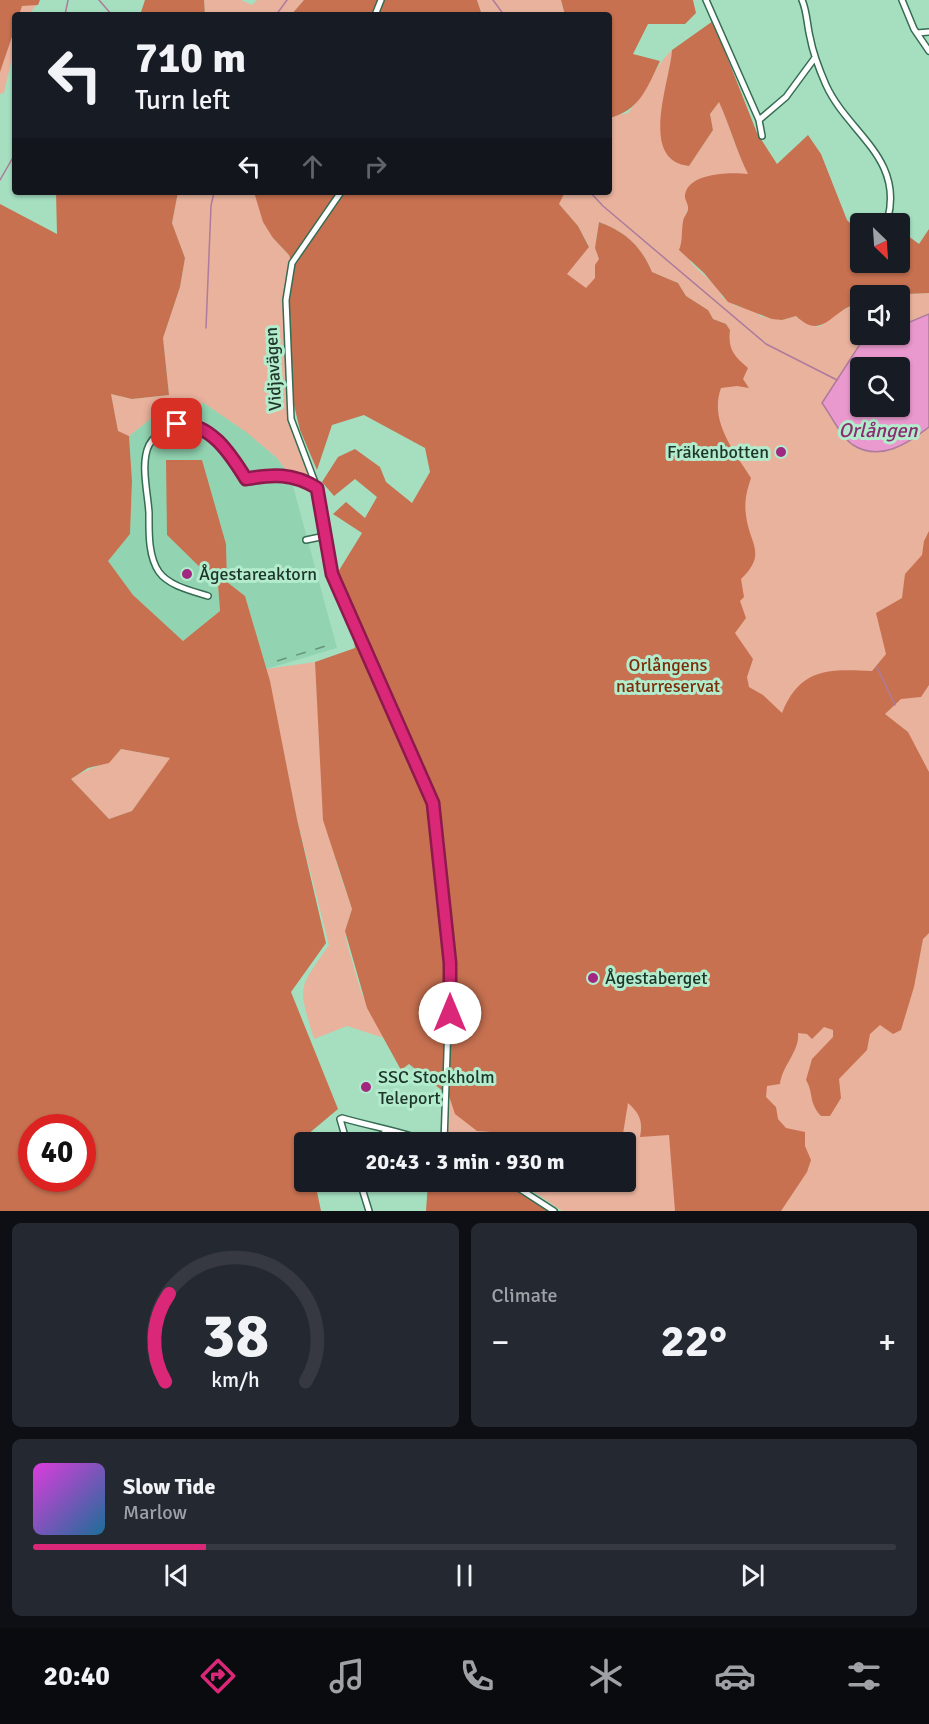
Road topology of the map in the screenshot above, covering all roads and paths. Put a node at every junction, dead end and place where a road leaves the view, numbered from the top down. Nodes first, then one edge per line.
1 (706, 0) edge
2 (802, 0) edge
3 (902, 0) edge
4 (929, 32) edge
5 (917, 33) junction
6 (929, 51) edge
7 (814, 59) junction
8 (759, 120) junction
9 (762, 136) dead end
10 (339, 195) edge
11 (889, 213) edge
12 (317, 488) junction
13 (325, 536) junction
14 (306, 540) dead end
15 (208, 596) dead end
16 (387, 1131) joint
17 (342, 1132) edge
18 (406, 1132) edge
19 (444, 1132) edge
20 (363, 1192) edge
21 (525, 1192) edge
22 (369, 1211) edge
23 (554, 1211) edge

1 - 8 street
2 - 7 street
3 - 5 street
4 - 5 street
5 - 6 street
7 - 8 street
7 - 11 street
8 - 9 street
10 - 12 street, Vidjavägen
12 - 13 street, Vidjavägen
12 - 15 street
13 - 14 street
13 - 19 street, Vidjavägen
16 - 17 street
16 - 18 street
20 - 22 street
21 - 23 street

